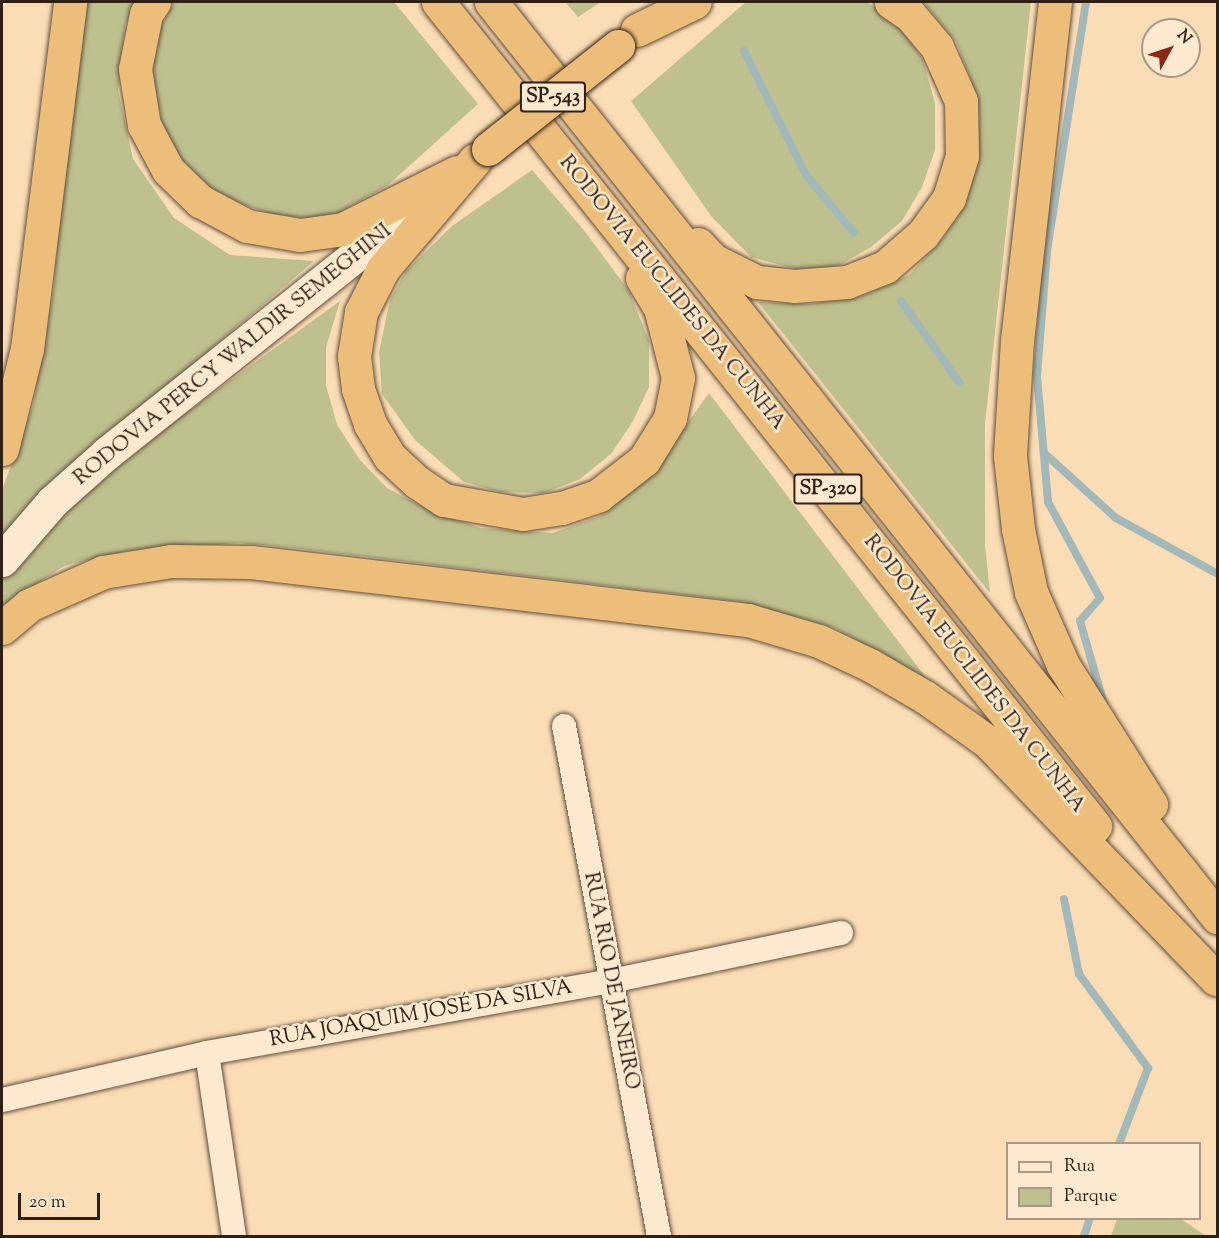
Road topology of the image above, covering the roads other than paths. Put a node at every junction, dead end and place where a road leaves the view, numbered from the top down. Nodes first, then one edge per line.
1 (70, 2) edge
2 (154, 2) edge
3 (423, 2) edge
4 (438, 2) edge
5 (491, 2) edge
6 (500, 2) edge
7 (660, 2) edge
8 (695, 2) edge
9 (891, 2) edge
10 (1055, 2) edge
11 (519, 37) junction
12 (629, 37) junction
13 (485, 61) junction
14 (476, 159) junction
15 (622, 166) junction
16 (585, 181) junction
17 (2, 449) edge
18 (2, 560) edge
19 (2, 628) edge
20 (564, 726) dead end
21 (1218, 910) edge
22 (1218, 918) edge
23 (841, 933) dead end
24 (1217, 980) edge
25 (611, 981) junction
26 (207, 1053) junction
27 (2, 1100) edge
28 (234, 1236) edge
29 (659, 1236) edge

1 - 17 main road
2 - 14 main road
3 - 13 main road
4 - 13 main road, RODOVIA EUCLIDES DA CUNHA / SP-320
5 - 11 main road, RODOVIA EUCLIDES DA CUNHA / SP-320
6 - 11 main road
7 - 12 main road
8 - 12 main road
9 - 15 main road
10 - 21 main road
11 - 15 main road, RODOVIA EUCLIDES DA CUNHA / SP-320
12 - 14 main road, RODOVIA PERCY WALDIR SEMEGHINI / SP-543, bridge
13 - 16 main road, RODOVIA EUCLIDES DA CUNHA / SP-320
14 - 16 main road
14 - 18 main road, RODOVIA PERCY WALDIR SEMEGHINI
15 - 22 main road, RODOVIA EUCLIDES DA CUNHA / SP-320
16 - 24 main road, RODOVIA EUCLIDES DA CUNHA / SP-320
19 - 24 main road
20 - 25 street, RUA RIO DE JANEIRO
23 - 25 street, RUA JOAQUIM JOSÉ DA SILVA
25 - 26 street, RUA JOAQUIM JOSÉ DA SILVA
25 - 29 street, RUA RIO DE JANEIRO
26 - 27 street, RUA JOAQUIM JOSÉ DA SILVA
26 - 28 street

